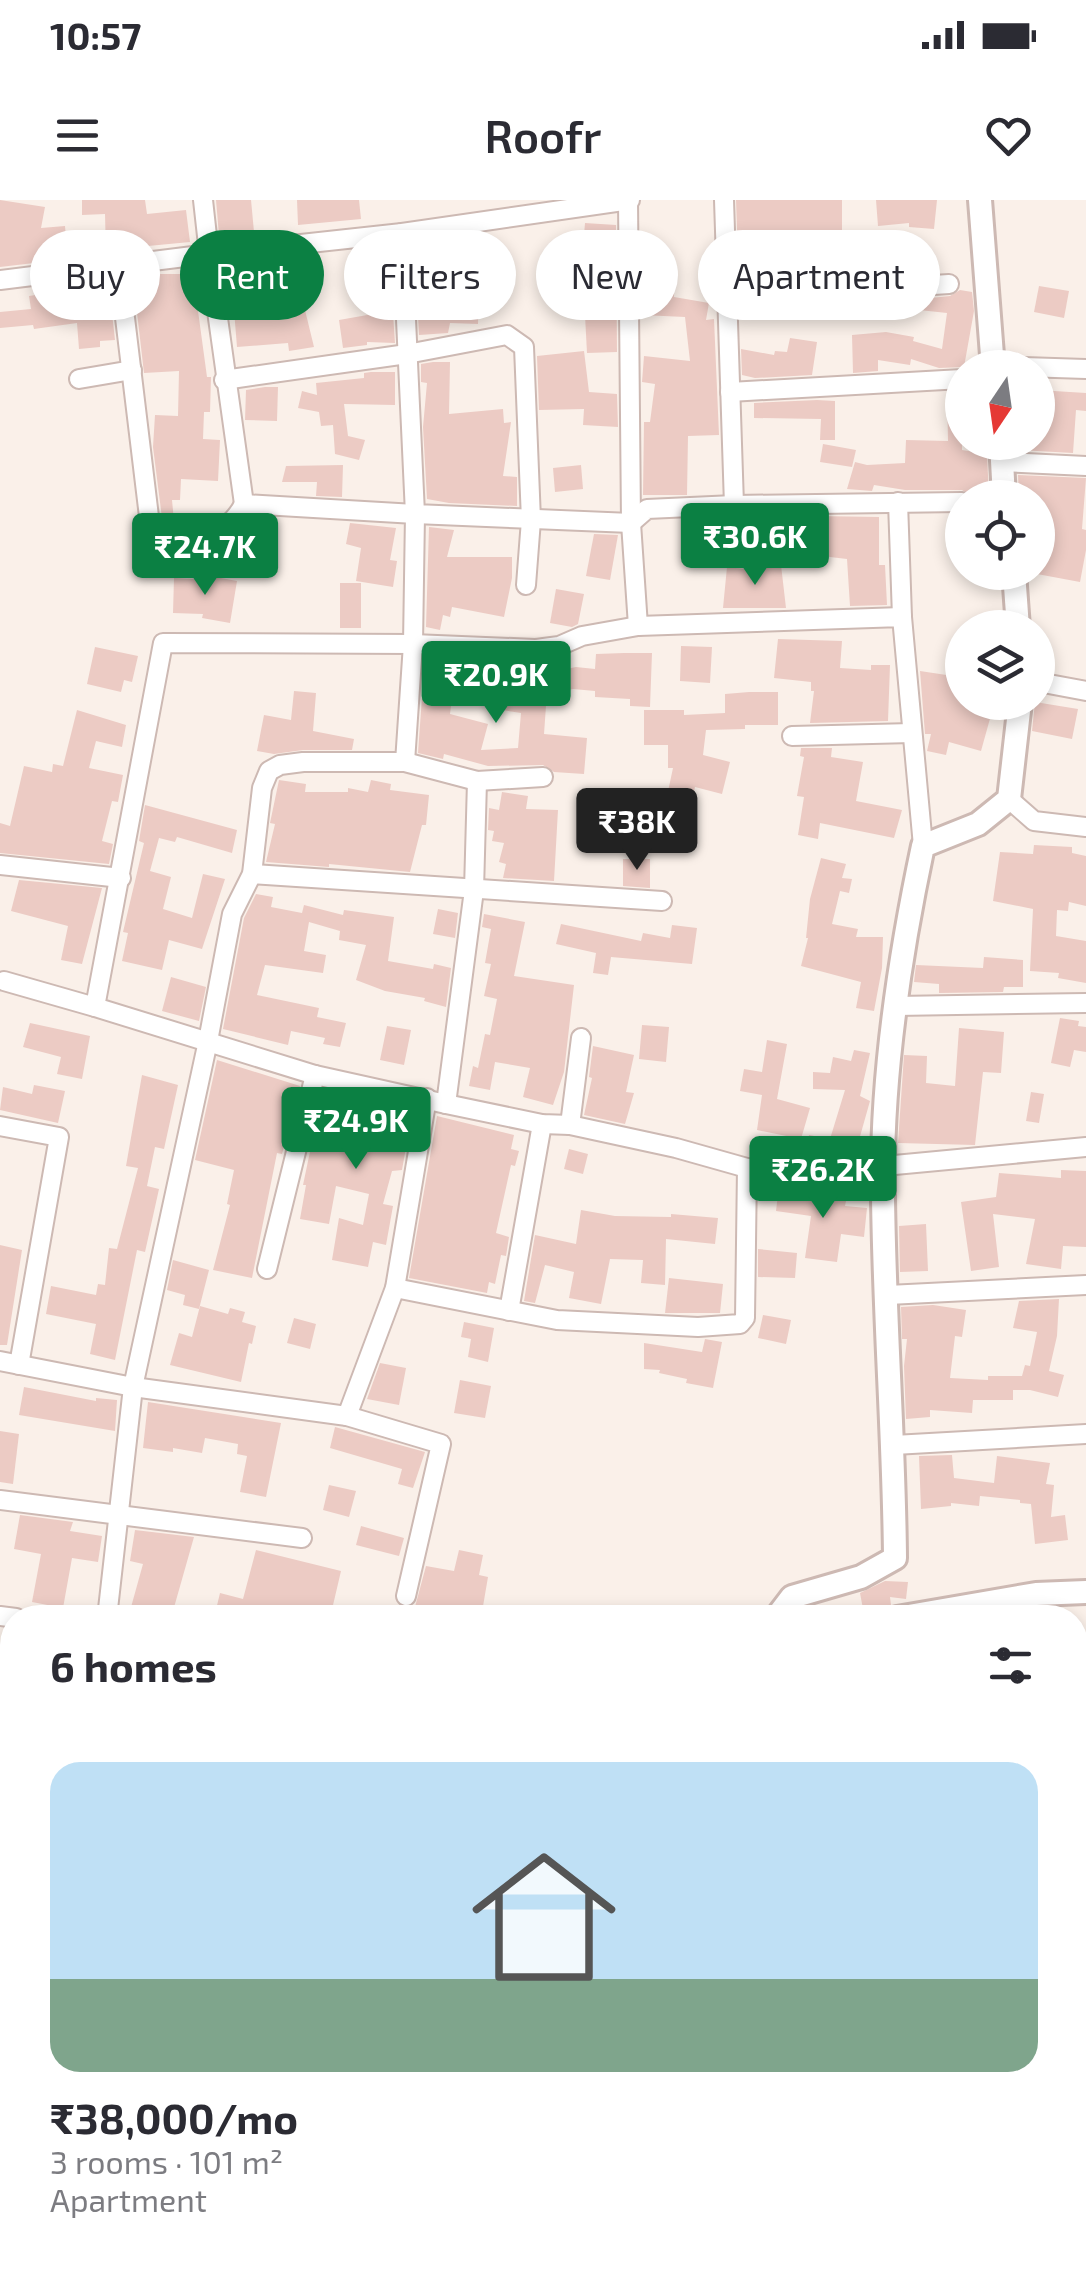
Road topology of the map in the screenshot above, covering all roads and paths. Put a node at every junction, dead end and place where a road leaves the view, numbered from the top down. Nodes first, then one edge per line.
1 (203, 200) edge
2 (629, 200) edge
3 (724, 200) edge
4 (980, 200) edge
5 (571, 204) edge
6 (206, 230) edge
7 (419, 230) edge
8 (725, 230) edge
9 (30, 277) edge
10 (0, 280) edge
11 (949, 284) dead end
12 (940, 285) edge
13 (126, 320) edge
14 (217, 320) edge
15 (405, 320) edge
16 (728, 320) edge
17 (992, 350) edge
18 (406, 354) junction
19 (1055, 368) edge
20 (1086, 369) edge
21 (132, 370) junction
22 (79, 379) dead end
23 (224, 380) junction
24 (945, 380) edge
25 (730, 392) junction
26 (1050, 460) edge
27 (1086, 466) edge
28 (898, 502) junction
29 (945, 502) edge
30 (244, 504) junction
31 (734, 504) junction
32 (416, 514) junction
33 (531, 520) junction
34 (631, 523) junction
35 (526, 585) dead end
36 (902, 617) junction
37 (638, 626) junction
38 (412, 644) junction
39 (1055, 685) edge
40 (1086, 691) edge
41 (1018, 720) edge
42 (912, 733) junction
43 (792, 736) dead end
44 (405, 762) junction
45 (543, 777) dead end
46 (477, 781) junction
47 (1009, 799) junction
48 (1086, 827) edge
49 (922, 846) junction
50 (0, 865) edge
51 (252, 874) junction
52 (121, 878) junction
53 (474, 890) junction
54 (662, 901) dead end
55 (4, 981) dead end
56 (1086, 1003) edge
57 (896, 1006) junction
58 (95, 1007) junction
59 (581, 1038) dead end
60 (208, 1041) junction
61 (316, 1075) junction
62 (436, 1101) junction
63 (542, 1124) junction
64 (570, 1125) junction
65 (0, 1126) edge
66 (1086, 1147) edge
67 (884, 1166) junction
68 (747, 1168) junction
69 (883, 1191) junction
70 (267, 1269) dead end
71 (1086, 1284) edge
72 (395, 1288) junction
73 (888, 1295) junction
74 (509, 1311) junction
75 (0, 1362) edge
76 (19, 1365) junction
77 (132, 1387) junction
78 (346, 1416) junction
79 (1086, 1434) edge
80 (894, 1445) junction
81 (0, 1500) edge
82 (120, 1515) junction
83 (302, 1538) dead end
84 (1086, 1592) edge
85 (406, 1596) dead end
86 (109, 1605) edge
87 (786, 1605) edge
88 (972, 1605) edge

1 - 6 street
2 - 5 street
2 - 34 street
3 - 8 street
4 - 17 street
5 - 7 street
9 - 10 street
11 - 12 street
13 - 21 street
14 - 23 street
15 - 18 street
16 - 25 street
18 - 23 street
18 - 32 street
18 - 33 street
19 - 20 street
21 - 22 street
21 - 30 street
23 - 30 street
24 - 25 street
25 - 31 street
26 - 27 street
28 - 29 street
28 - 31 street
28 - 36 street
30 - 32 street
31 - 34 street
32 - 33 street
32 - 38 street
33 - 34 street
33 - 35 street
34 - 37 street
36 - 37 street
36 - 42 street
37 - 38 street
38 - 44 street
38 - 52 street
39 - 40 street
41 - 47 street
42 - 43 street
42 - 49 street
44 - 46 street
44 - 51 street
45 - 46 street
46 - 53 street
47 - 48 street
47 - 49 street
49 - 57 street
50 - 52 street
51 - 53 street
51 - 60 street
52 - 58 street
53 - 54 street
53 - 62 street
55 - 58 street
56 - 57 street
57 - 67 street
58 - 60 street
59 - 64 street
60 - 61 street
60 - 77 street
61 - 62 street
61 - 70 street
62 - 63 street
62 - 72 street
63 - 64 street
63 - 74 street
64 - 68 street
65 - 76 street
66 - 67 street
67 - 69 street
68 - 69 street
68 - 74 street
69 - 73 street
71 - 73 street
72 - 74 street
72 - 78 street
73 - 80 street
75 - 76 street
76 - 77 street
77 - 78 street
77 - 82 street
78 - 85 street
79 - 80 street
80 - 87 street
81 - 82 street
82 - 83 street
82 - 86 street
84 - 88 street

